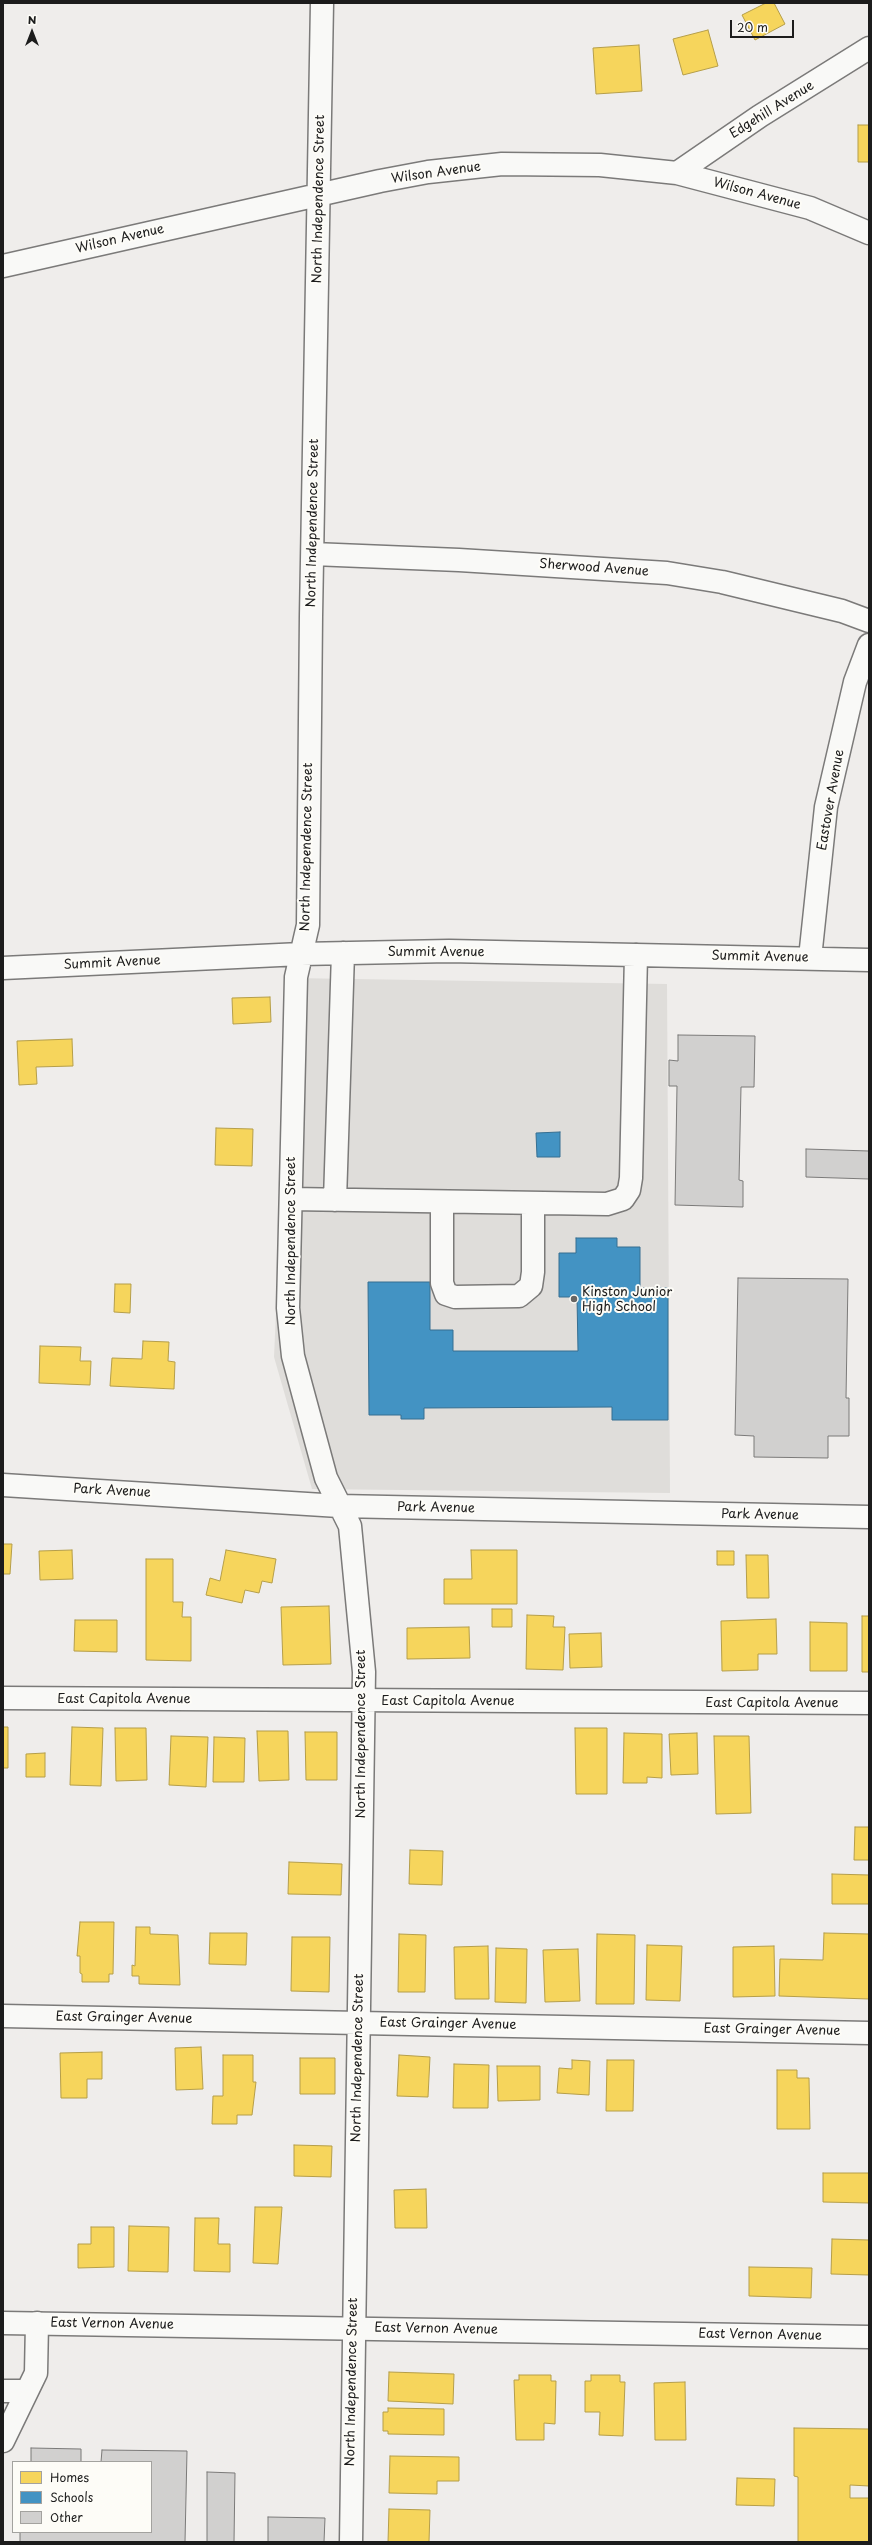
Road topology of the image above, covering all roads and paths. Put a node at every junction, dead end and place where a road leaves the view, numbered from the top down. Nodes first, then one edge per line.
1 (322, 3) edge
2 (869, 48) edge
3 (677, 173) junction
4 (319, 194) junction
5 (869, 234) edge
6 (3, 266) edge
7 (313, 554) junction
8 (869, 621) edge
9 (869, 645) edge
10 (343, 953) junction
11 (301, 954) junction
12 (636, 955) junction
13 (810, 958) junction
14 (869, 960) edge
15 (3, 968) edge
16 (291, 1199) junction
17 (335, 1200) junction
18 (442, 1202) junction
19 (533, 1203) junction
20 (3, 1485) edge
21 (339, 1506) junction
22 (869, 1517) edge
23 (3, 1698) edge
24 (363, 1700) junction
25 (869, 1703) edge
26 (3, 2016) edge
27 (359, 2022) junction
28 (869, 2032) edge
29 (3, 2323) edge
30 (36, 2323) junction
31 (353, 2328) junction
32 (869, 2337) edge
33 (3, 2390) edge
34 (27, 2391) junction
35 (3, 2440) edge
36 (351, 2542) edge

1 - 4 street, North Independence Street
2 - 3 street, Edgehill Avenue
3 - 4 street, Wilson Avenue
3 - 5 street, Wilson Avenue
4 - 6 street, Wilson Avenue
4 - 7 street, North Independence Street
7 - 8 street, Sherwood Avenue
7 - 11 street, North Independence Street
9 - 13 street, Eastover Avenue
10 - 11 street, Summit Avenue
10 - 12 street, Summit Avenue
10 - 17 street
11 - 15 street, Summit Avenue
11 - 16 street, North Independence Street
12 - 13 street, Summit Avenue
12 - 19 street
13 - 14 street, Summit Avenue
16 - 17 street
16 - 21 street, North Independence Street
17 - 18 street
18 - 19 street
18 - 19 street
20 - 21 street, Park Avenue
21 - 22 street, Park Avenue
21 - 24 street, North Independence Street
23 - 24 street, East Capitola Avenue
24 - 25 street, East Capitola Avenue
24 - 27 street, North Independence Street
26 - 27 street, East Grainger Avenue
27 - 28 street, East Grainger Avenue
27 - 31 street, North Independence Street
29 - 30 street, East Vernon Avenue
30 - 31 street, East Vernon Avenue
30 - 34 street
31 - 32 street, East Vernon Avenue
31 - 36 street, North Independence Street
33 - 34 street
34 - 35 street

